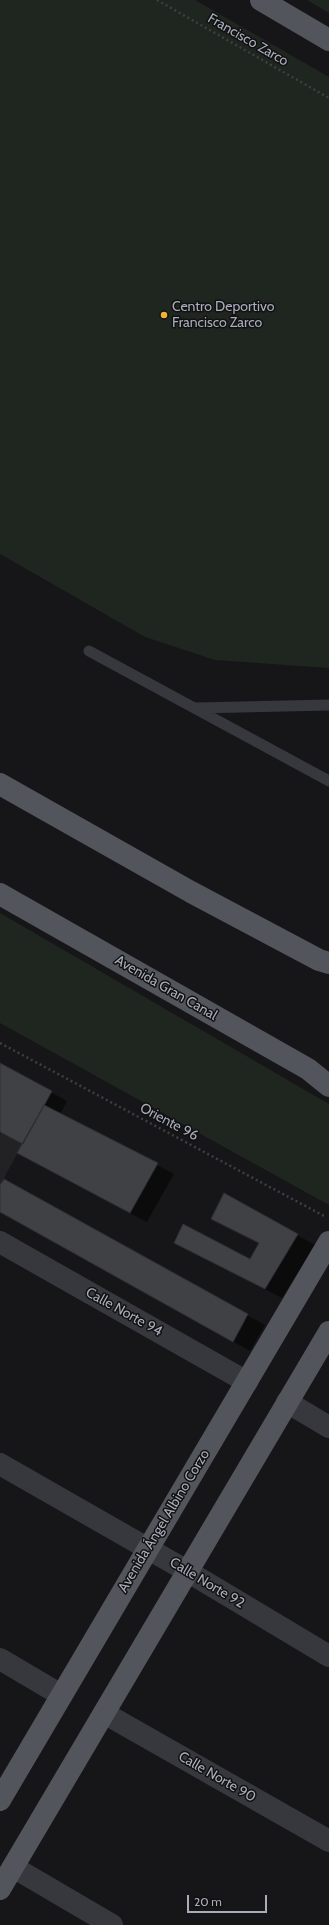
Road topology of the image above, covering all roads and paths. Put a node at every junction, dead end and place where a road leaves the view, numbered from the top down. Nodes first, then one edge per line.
1 (157, 0) edge
2 (261, 0) edge
3 (329, 40) edge
4 (329, 98) edge
5 (89, 651) dead end
6 (329, 705) edge
7 (196, 708) junction
8 (329, 781) edge
9 (0, 784) edge
10 (0, 894) edge
11 (329, 962) edge
12 (0, 1043) edge
13 (329, 1086) edge
14 (329, 1218) edge
15 (0, 1242) edge
16 (329, 1242) edge
17 (329, 1332) edge
18 (247, 1382) junction
19 (287, 1402) junction
20 (329, 1427) edge
21 (0, 1464) edge
22 (148, 1549) junction
23 (187, 1571) junction
24 (329, 1656) edge
25 (0, 1659) edge
26 (61, 1695) junction
27 (104, 1713) junction
28 (0, 1800) edge
29 (329, 1841) edge
30 (13, 1867) junction
31 (0, 1889) edge
32 (112, 1925) edge

1 - 4 path, Francisco Zarco
2 - 3 main road
5 - 7 lane
6 - 7 lane
7 - 8 lane
9 - 11 main road
10 - 13 main road, Avenida Gran Canal
12 - 14 path, Oriente 96
15 - 18 street, Calle Norte 94
16 - 18 main road, Avenida Ángel Albino Corzo
17 - 19 main road
18 - 22 main road, Avenida Ángel Albino Corzo
19 - 20 street
19 - 23 main road
21 - 22 street, Calle Norte 92
22 - 23 street, Calle Norte 92
22 - 26 main road, Avenida Ángel Albino Corzo
23 - 24 street, Calle Norte 92
23 - 27 main road
25 - 26 street
26 - 28 main road, Avenida Ángel Albino Corzo
27 - 29 street, Calle Norte 90
27 - 30 main road
30 - 31 main road
30 - 32 street

